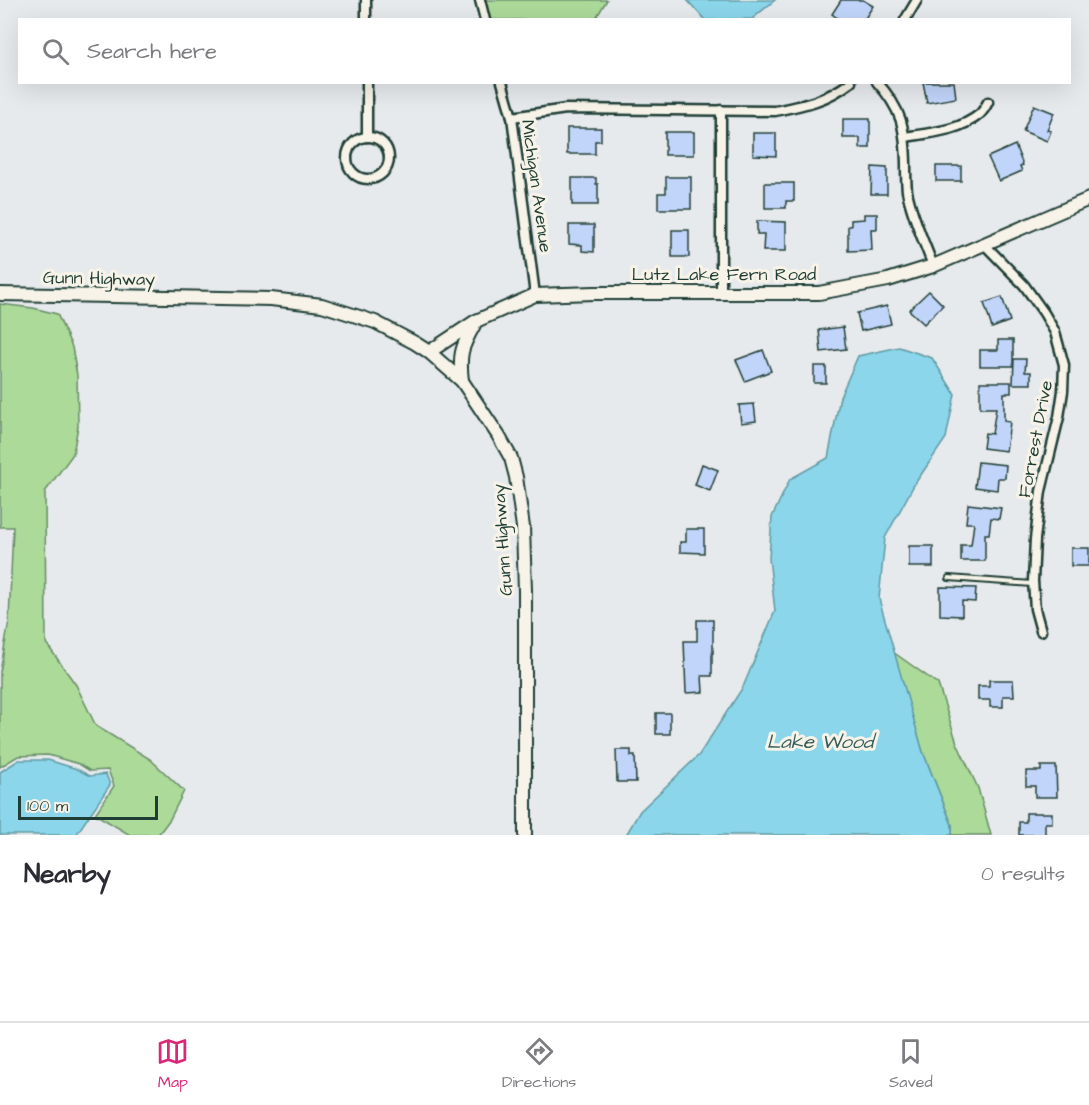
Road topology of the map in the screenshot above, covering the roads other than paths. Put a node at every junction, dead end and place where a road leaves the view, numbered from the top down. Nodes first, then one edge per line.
1 (366, 0) edge
2 (480, 0) edge
3 (917, 0) edge
4 (366, 18) edge
5 (484, 18) edge
6 (906, 18) edge
7 (367, 84) edge
8 (503, 84) edge
9 (848, 84) edge
10 (879, 84) edge
11 (988, 102) dead end
12 (721, 110) junction
13 (512, 117) junction
14 (367, 137) junction
15 (905, 137) junction
16 (1089, 198) edge
17 (984, 244) junction
18 (933, 266) junction
19 (721, 293) junction
20 (0, 294) edge
21 (535, 295) junction
22 (476, 321) junction
23 (429, 352) junction
24 (462, 381) junction
25 (949, 578) dead end
26 (1033, 584) junction
27 (1041, 631) dead end
28 (525, 835) edge

1 - 4 street
2 - 5 street
3 - 6 street
7 - 14 street
8 - 13 street, Michigan Avenue
9 - 12 street
10 - 15 street
11 - 15 street
12 - 13 street
12 - 19 street
13 - 21 street, Michigan Avenue
14 - 14 street
15 - 18 street
16 - 17 main road, Lutz Lake Fern Road
17 - 18 main road, Lutz Lake Fern Road
17 - 26 street, Forrest Drive
18 - 19 main road, Lutz Lake Fern Road
19 - 21 main road, Lutz Lake Fern Road
20 - 23 main road, Gunn Highway
21 - 22 main road, Lutz Lake Fern Road
22 - 23 main road, Lutz Lake Fern Road
22 - 24 main road
23 - 24 main road, Gunn Highway
24 - 28 main road, Gunn Highway
25 - 26 lane
26 - 27 street, Forrest Drive

